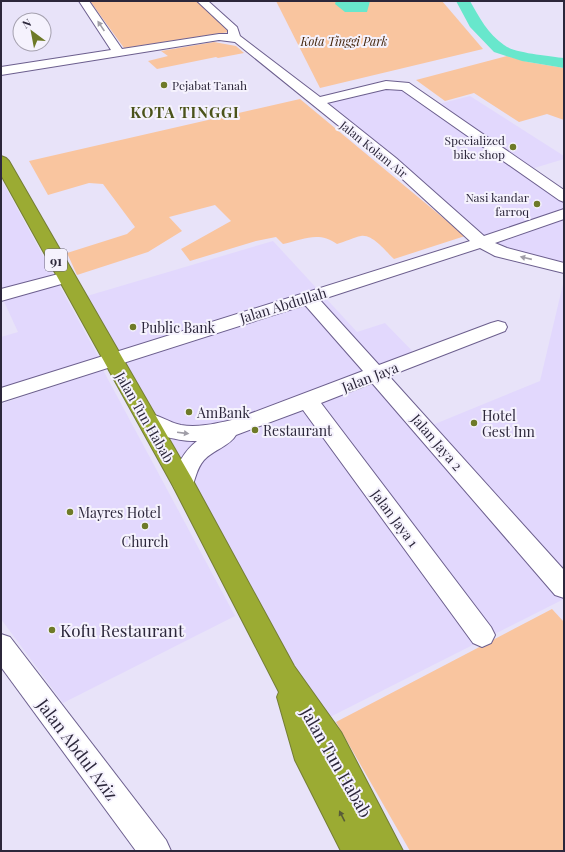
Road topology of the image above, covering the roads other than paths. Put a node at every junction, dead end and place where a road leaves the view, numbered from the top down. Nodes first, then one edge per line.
1 (84, 1) edge
2 (202, 1) edge
3 (235, 38) junction
4 (118, 52) junction
5 (1, 71) edge
6 (317, 102) junction
7 (2, 164) edge
8 (564, 197) edge
9 (564, 214) edge
10 (482, 243) junction
11 (564, 268) edge
12 (66, 277) junction
13 (1, 295) edge
14 (309, 298) junction
15 (498, 327) dead end
16 (112, 358) junction
17 (377, 374) junction
18 (1, 395) edge
19 (308, 401) junction
20 (147, 420) junction
21 (240, 426) junction
22 (183, 484) junction
23 (564, 587) edge
24 (482, 635) dead end
25 (1, 646) edge
26 (284, 675) junction
27 (155, 851) edge
28 (360, 851) edge
29 (388, 851) edge

4 -> 1 street
2 - 3 street, Jalan Kolam Air
3 - 4 street
3 - 6 street, Jalan Kolam Air
4 - 5 street
6 - 8 street
6 - 10 street, Jalan Kolam Air
7 - 12 highway, Jalan Tun Habab / 91
9 - 10 street, Jalan Abdullah
11 -> 10 street, Jalan Kolam Air
10 - 14 street, Jalan Abdullah
12 - 13 street
12 - 16 highway, Jalan Tun Habab / 91
14 - 16 street, Jalan Abdullah
14 - 17 street, Jalan Jaya 2
15 - 17 street, Jalan Jaya
16 - 18 street, Jalan Abdullah
16 - 20 highway, Jalan Tun Habab
17 - 19 street, Jalan Jaya
17 - 23 street, Jalan Jaya 2
19 - 21 street, Jalan Jaya
19 - 24 street, Jalan Jaya 1
20 -> 21 street, Jalan Jaya
20 - 22 highway, Jalan Tun Habab
21 - 22 street, Jalan Jaya
22 - 26 highway, Jalan Tun Habab
25 - 27 street, Jalan Abdul Aziz
28 -> 26 highway, Jalan Tun Habab
26 - 29 highway, Jalan Tun Habab

